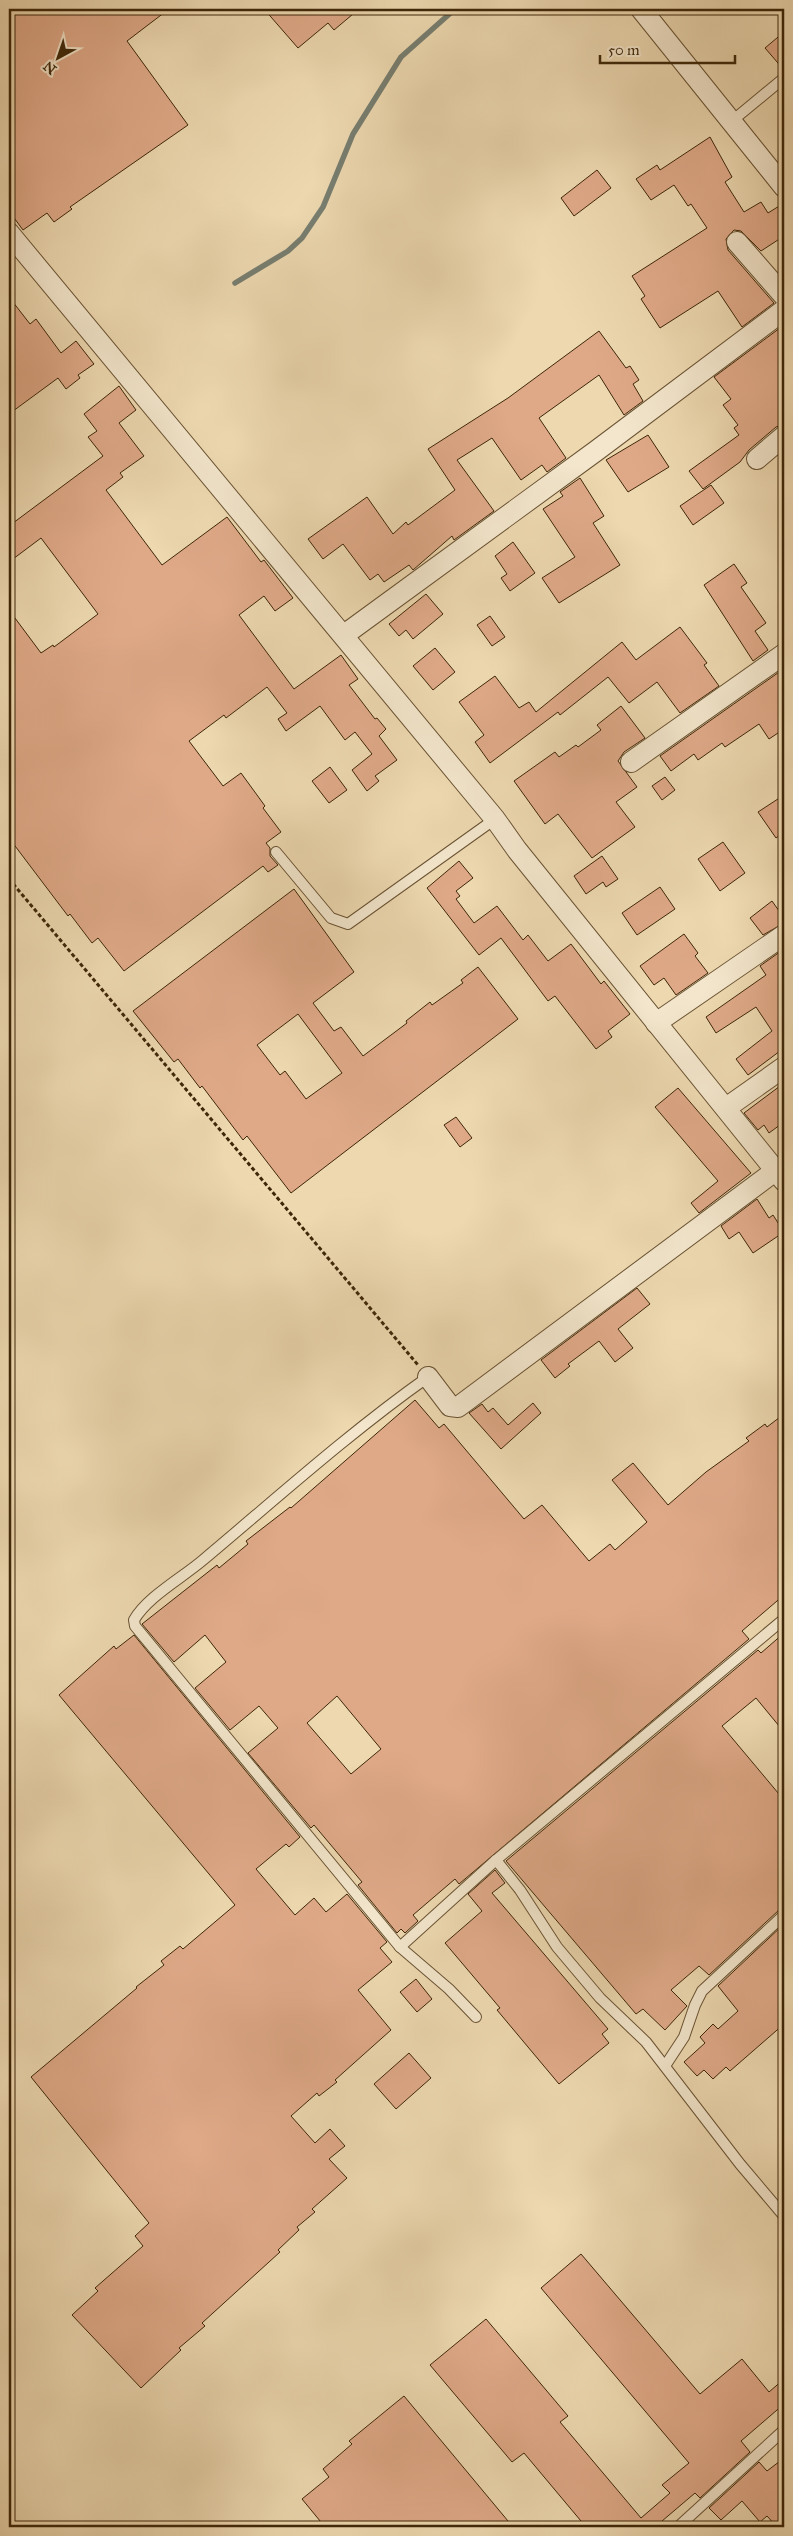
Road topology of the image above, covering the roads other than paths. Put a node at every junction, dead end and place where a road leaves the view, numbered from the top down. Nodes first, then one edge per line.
1 (641, 9) edge
2 (784, 78) edge
3 (732, 121) junction
4 (784, 187) edge
5 (9, 233) edge
6 (737, 242) dead end
7 (784, 296) edge
8 (784, 310) edge
9 (784, 436) edge
10 (758, 459) dead end
11 (344, 635) junction
12 (784, 654) edge
13 (631, 762) dead end
14 (495, 819) junction
15 (276, 852) dead end
16 (784, 934) edge
17 (656, 1022) junction
18 (784, 1067) edge
19 (726, 1108) junction
20 (780, 1176) edge
21 (428, 1377) joint
22 (784, 1619) edge
23 (496, 1860) junction
24 (784, 1915) edge
25 (400, 1948) junction
26 (476, 2017) dead end
27 (665, 2066) junction
28 (784, 2216) edge
29 (784, 2430) edge
30 (678, 2527) edge

1 - 3 street
2 - 3 lane
3 - 4 street
5 - 11 street
6 - 7 street
8 - 11 street
9 - 10 street
11 - 14 street
12 - 13 street
14 - 15 lane
14 - 17 street
16 - 17 street
17 - 19 street
18 - 19 street
19 - 20 street
20 - 21 street
21 - 25 lane
22 - 23 lane
23 - 25 lane
23 - 27 lane
24 - 27 lane
25 - 26 lane
27 - 28 lane
29 - 30 lane

